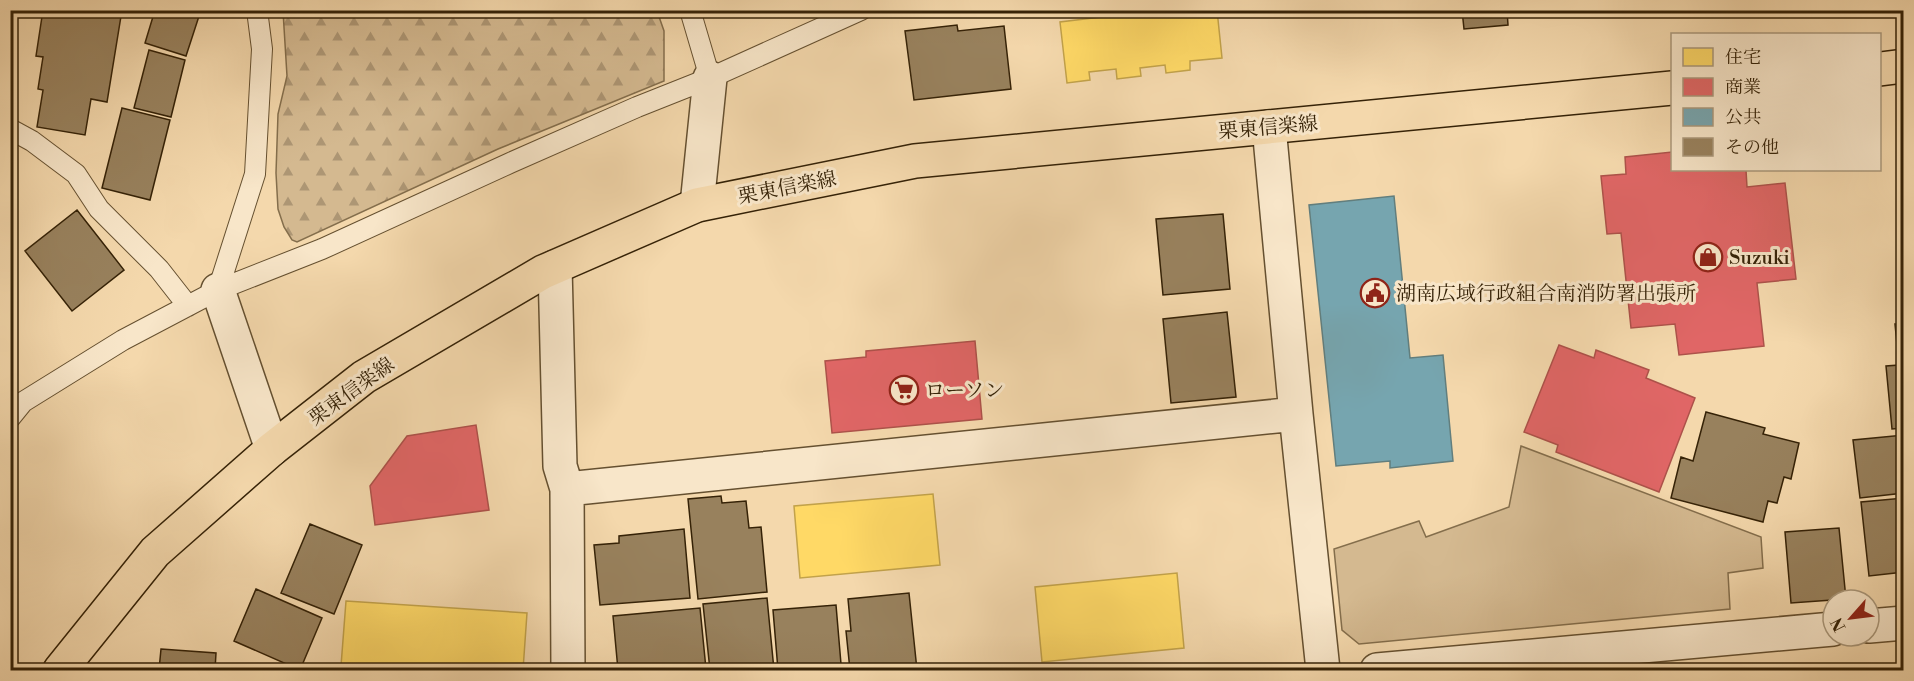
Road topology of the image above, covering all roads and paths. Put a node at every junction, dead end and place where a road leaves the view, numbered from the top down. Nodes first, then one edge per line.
1 (257, 10) edge
2 (690, 10) edge
3 (861, 10) edge
4 (1904, 66) edge
5 (1881, 69) edge
6 (710, 78) junction
7 (1671, 88) edge
8 (1269, 126) junction
9 (10, 129) edge
10 (698, 205) junction
11 (555, 267) junction
12 (218, 290) junction
13 (188, 306) junction
14 (1296, 414) junction
15 (10, 418) edge
16 (272, 449) junction
17 (567, 489) junction
18 (1904, 622) edge
19 (1881, 625) edge
20 (1821, 630) edge
21 (60, 670) edge
22 (568, 670) edge
23 (1323, 670) edge
24 (1377, 670) edge

1 - 12 lane
2 - 6 lane
3 - 6 lane
4 - 5 main road
6 - 10 street
6 - 12 lane
7 - 8 main road, 栗東信楽線
8 - 10 main road, 栗東信楽線
8 - 14 street
9 - 13 lane
10 - 11 main road, 栗東信楽線
11 - 16 main road, 栗東信楽線
11 - 17 street
12 - 13 lane
12 - 16 street
13 - 15 lane
14 - 17 street
14 - 23 street
16 - 21 main road, 栗東信楽線
17 - 22 street
18 - 19 street
20 - 24 street

